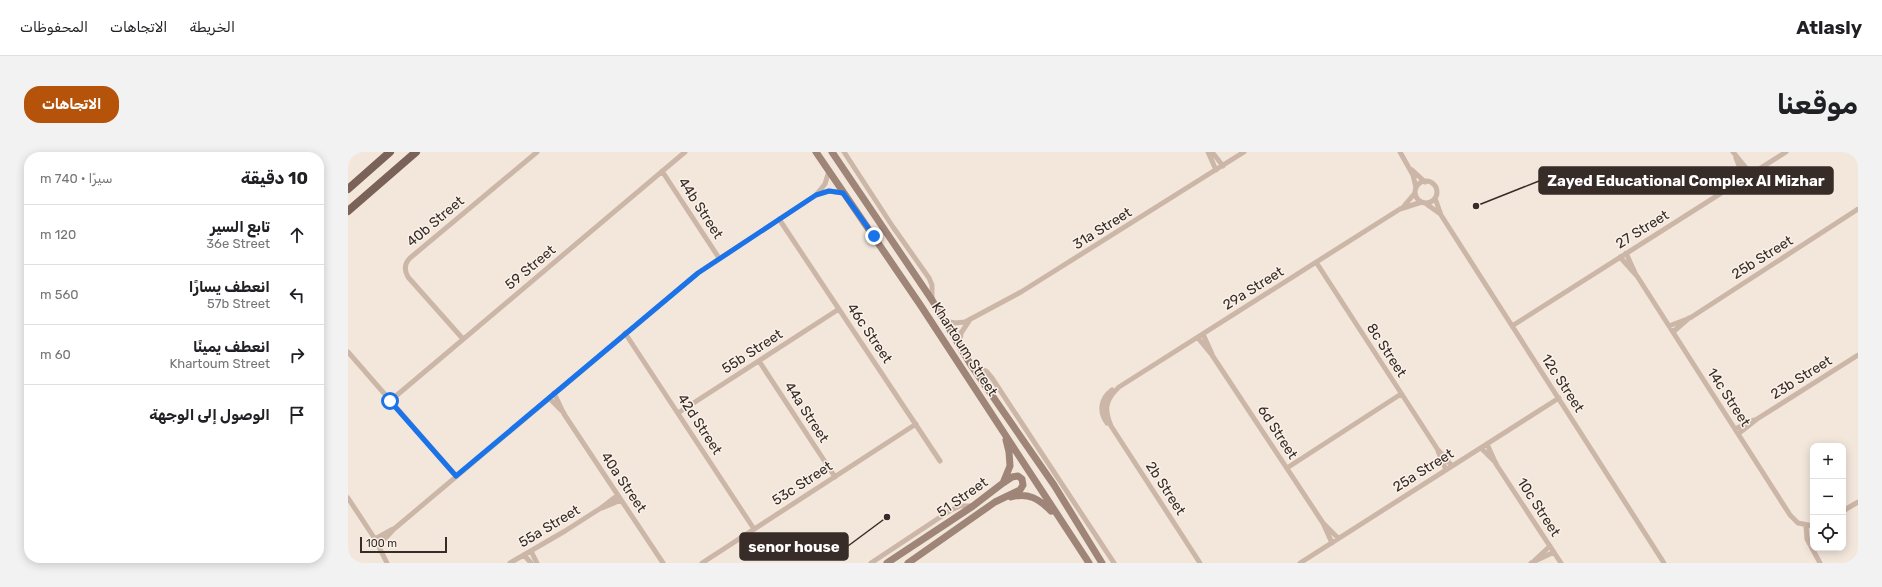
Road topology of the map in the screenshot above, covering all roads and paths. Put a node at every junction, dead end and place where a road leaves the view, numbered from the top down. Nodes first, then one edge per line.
1 (390, 152) edge
2 (416, 152) edge
3 (536, 152) edge
4 (685, 152) edge
5 (816, 152) edge
6 (832, 152) edge
7 (844, 152) edge
8 (1208, 152) edge
9 (1212, 152) edge
10 (1244, 152) edge
11 (1400, 152) edge
12 (1786, 152) edge
13 (1734, 154) edge
14 (1223, 166) junction
15 (1409, 166) junction
16 (1216, 170) junction
17 (662, 171) junction
18 (828, 171) junction
19 (1751, 174) junction
20 (1744, 178) junction
21 (1426, 182) junction
22 (348, 189) edge
23 (1415, 190) junction
24 (843, 193) junction
25 (816, 195) junction
26 (1435, 198) junction
27 (1423, 203) junction
28 (1858, 209) edge
29 (1400, 210) junction
30 (348, 211) edge
31 (1858, 213) edge
32 (1441, 215) junction
33 (1847, 217) junction
34 (779, 219) junction
35 (1626, 253) junction
36 (1620, 257) junction
37 (719, 258) junction
38 (1316, 262) junction
39 (1637, 276) junction
40 (932, 300) junction
41 (839, 309) junction
42 (1690, 318) junction
43 (970, 320) junction
44 (946, 321) junction
45 (1512, 326) junction
46 (1669, 326) junction
47 (1673, 332) junction
48 (626, 333) junction
49 (1203, 334) junction
50 (1198, 338) junction
51 (463, 340) junction
52 (960, 344) junction
53 (949, 349) junction
54 (348, 352) edge
55 (1212, 355) junction
56 (1858, 355) edge
57 (759, 361) junction
58 (971, 365) junction
59 (554, 393) junction
60 (1401, 394) junction
61 (549, 398) junction
62 (1559, 398) junction
63 (390, 401) junction
64 (996, 402) junction
65 (1104, 405) joint
66 (678, 413) junction
67 (564, 414) junction
68 (1757, 419) junction
69 (916, 424) junction
70 (1002, 429) junction
71 (1735, 429) junction
72 (1738, 434) junction
73 (1487, 444) junction
74 (1481, 448) junction
75 (1438, 450) junction
76 (940, 461) dead end
77 (1496, 464) junction
78 (1452, 466) junction
79 (1287, 468) junction
80 (1446, 470) junction
81 (456, 476) junction
82 (835, 477) junction
83 (1003, 483) junction
84 (618, 494) junction
85 (348, 498) edge
86 (621, 500) junction
87 (995, 502) junction
88 (1858, 502) edge
89 (973, 506) junction
90 (601, 508) junction
91 (1846, 509) edge
92 (1061, 521) junction
93 (1323, 522) junction
94 (1806, 526) junction
95 (1810, 526) edge
96 (394, 529) junction
97 (754, 529) junction
98 (1338, 538) junction
99 (375, 539) junction
100 (1332, 543) junction
101 (379, 545) junction
102 (1810, 545) edge
103 (1550, 546) junction
104 (531, 551) junction
105 (1813, 551) edge
106 (1554, 552) junction
107 (524, 555) junction
108 (1532, 562) edge
109 (387, 563) edge
110 (510, 563) edge
111 (531, 563) edge
112 (537, 563) edge
113 (663, 563) edge
114 (702, 563) edge
115 (871, 563) edge
116 (887, 563) edge
117 (908, 563) edge
118 (1089, 563) edge
119 (1102, 563) edge
120 (1114, 563) edge
121 (1200, 563) edge
122 (1300, 563) edge
123 (1561, 563) edge
124 (1664, 563) edge
125 (1820, 563) edge

1 - 22 main road
2 - 30 main road
3 - 51 street, 40b Street
4 - 17 street, 59 Street
5 - 18 main road, Khartoum Street
6 - 40 main road, Khartoum Street
7 - 40 street
8 - 16 street
9 - 14 street
10 - 14 street, 31a Street
11 - 15 street
12 - 19 street, 27 Street
13 - 19 street
13 - 20 street
14 - 16 street, 31a Street
15 - 21 street
15 - 23 street
16 - 43 street, 31a Street
17 - 37 street, 44b Street
17 - 51 street, 59 Street
18 - 24 main road, Khartoum Street
18 - 25 street
19 - 20 street, 27 Street
20 - 35 street, 27 Street
21 - 23 street
21 - 26 street
23 - 27 street
23 - 29 street, 29a Street
24 - 25 street
24 - 53 main road, Khartoum Street
25 - 34 street
26 - 27 street
26 - 32 street, 12c Street
27 - 29 street, 29a Street
27 - 32 street, 12c Street
28 - 33 street, 25b Street
29 - 38 street, 29a Street
31 - 33 street, 25b Street
32 - 45 street, 12c Street
33 - 42 street, 25b Street
34 - 37 street
34 - 41 street, 46c Street
35 - 36 street, 27 Street
35 - 39 street, 14c Street
36 - 39 street, 14c Street
36 - 45 street, 27 Street
37 - 48 street
38 - 49 street, 29a Street
38 - 60 street, 8c Street
39 - 46 street, 14c Street
40 - 44 main road, Khartoum Street
41 - 57 street, 55b Street
41 - 69 street, 46c Street
42 - 46 street, 25b Street
42 - 47 street, 25b Street
43 - 44 street, 31a Street
43 - 52 street
44 - 52 main road, Khartoum Street
45 - 62 street, 12c Street
46 - 47 street, 14c Street
47 - 71 street, 14c Street
48 - 59 street
48 - 66 street, 42d Street
49 - 50 street, 29a Street
49 - 55 street, 6d Street
50 - 55 street, 6d Street
50 - 65 street, 29a Street
51 - 63 street, 59 Street
52 - 58 main road, Khartoum Street
53 - 64 main road
53 - 70 main road, Khartoum Street
54 - 63 street
55 - 79 street, 6d Street
56 - 68 street, 23b Street
57 - 66 street, 55b Street
57 - 82 street, 44a Street
58 - 64 main road, Khartoum Street
58 - 120 street
59 - 61 street
59 - 67 street, 40a Street
60 - 75 street, 8c Street
60 - 79 street
61 - 67 street, 40a Street
61 - 81 street
62 - 73 street, 25a Street
62 - 124 street, 12c Street
63 - 81 street
64 - 119 main road, Khartoum Street
65 - 121 street, 2b Street
66 - 97 street, 42d Street
67 - 84 street, 40a Street
68 - 71 street, 23b Street
68 - 72 street, 23b Street
69 - 76 street, 46c Street
69 - 82 street, 53c Street
70 - 83 main road, 51 Street
70 - 92 main road, Khartoum Street
71 - 72 street, 14c Street
72 - 94 street, 14c Street
73 - 74 street, 25a Street
73 - 77 street, 10c Street
74 - 77 street, 10c Street
74 - 78 street, 25a Street
75 - 78 street, 8c Street
75 - 80 street, 8c Street
77 - 103 street, 10c Street
78 - 80 street, 25a Street
79 - 93 street, 6d Street
80 - 98 street, 25a Street
81 - 96 street
82 - 97 street, 53c Street
83 - 87 main road
83 - 89 main road, 51 Street
84 - 86 street, 40a Street
84 - 90 street, 55a Street
85 - 99 street
86 - 90 street, 55a Street
86 - 113 street, 40a Street
87 - 92 main road, 51 Street
87 - 117 main road, 51 Street
88 - 91 street
89 - 115 street
89 - 116 main road, 51 Street
90 - 104 street, 55a Street
92 - 118 main road, Khartoum Street
93 - 98 street, 6d Street
93 - 100 street, 6d Street
94 - 95 street
94 - 102 street
96 - 99 street
96 - 101 street
97 - 114 street, 53c Street
98 - 100 street, 25a Street
99 - 101 street
100 - 122 street, 25a Street
101 - 109 street
103 - 106 street, 10c Street
103 - 108 street
104 - 107 street, 55a Street
104 - 112 street
105 - 125 street
106 - 108 street
106 - 123 street, 10c Street
107 - 110 street, 55a Street
107 - 111 street

